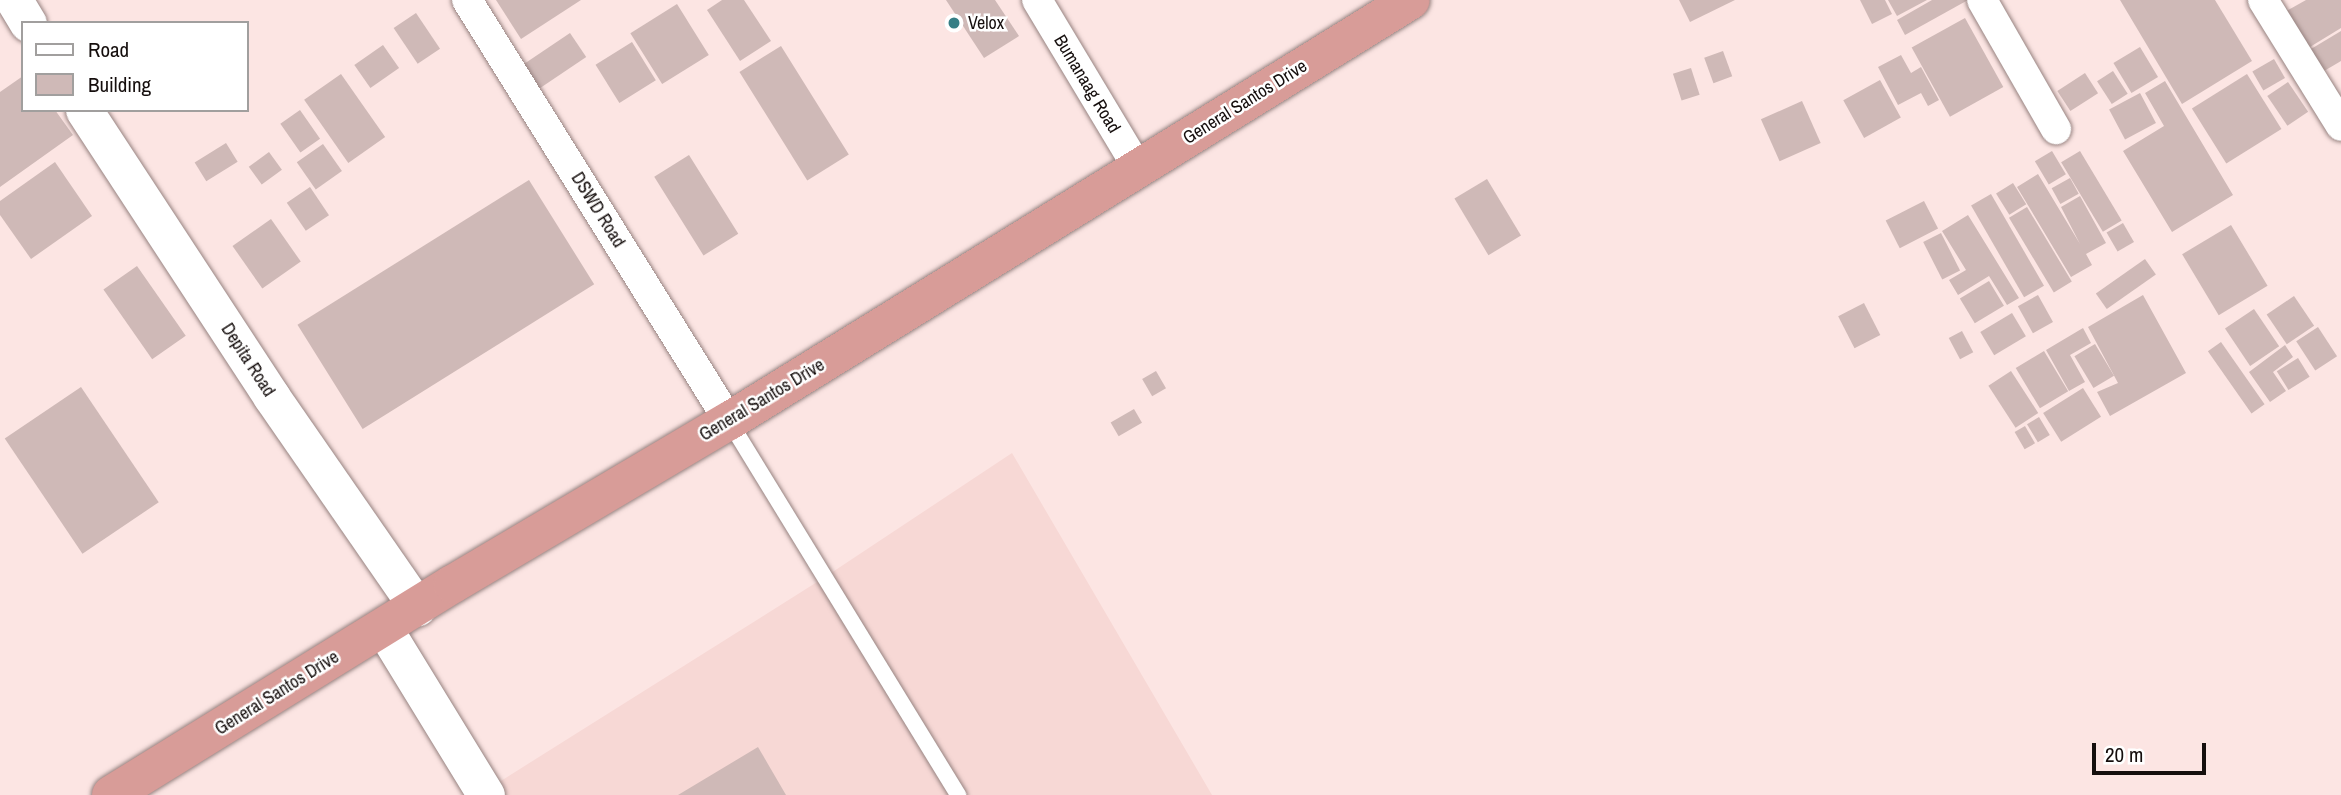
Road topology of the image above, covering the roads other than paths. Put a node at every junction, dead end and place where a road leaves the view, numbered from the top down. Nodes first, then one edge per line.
1 (14, 0) edge
2 (467, 0) edge
3 (1037, 0) edge
4 (1411, 0) edge
5 (1982, 0) edge
6 (2263, 0) edge
7 (27, 21) edge
8 (85, 112) edge
9 (2341, 126) edge
10 (2056, 129) dead end
11 (1138, 168) junction
12 (729, 421) junction
13 (416, 607) junction
14 (383, 626) junction
15 (111, 795) edge
16 (486, 795) edge
17 (958, 795) edge

1 - 7 street
2 - 12 street, DSWD Road
3 - 11 street, Bumanaag Road
4 - 11 highway, General Santos Drive
5 - 10 street
6 - 9 street
8 - 13 street, Depita Road
11 - 12 highway, General Santos Drive
12 - 13 highway, General Santos Drive
12 - 17 lane
13 - 14 highway, General Santos Drive
14 - 15 highway, General Santos Drive
14 - 16 street

